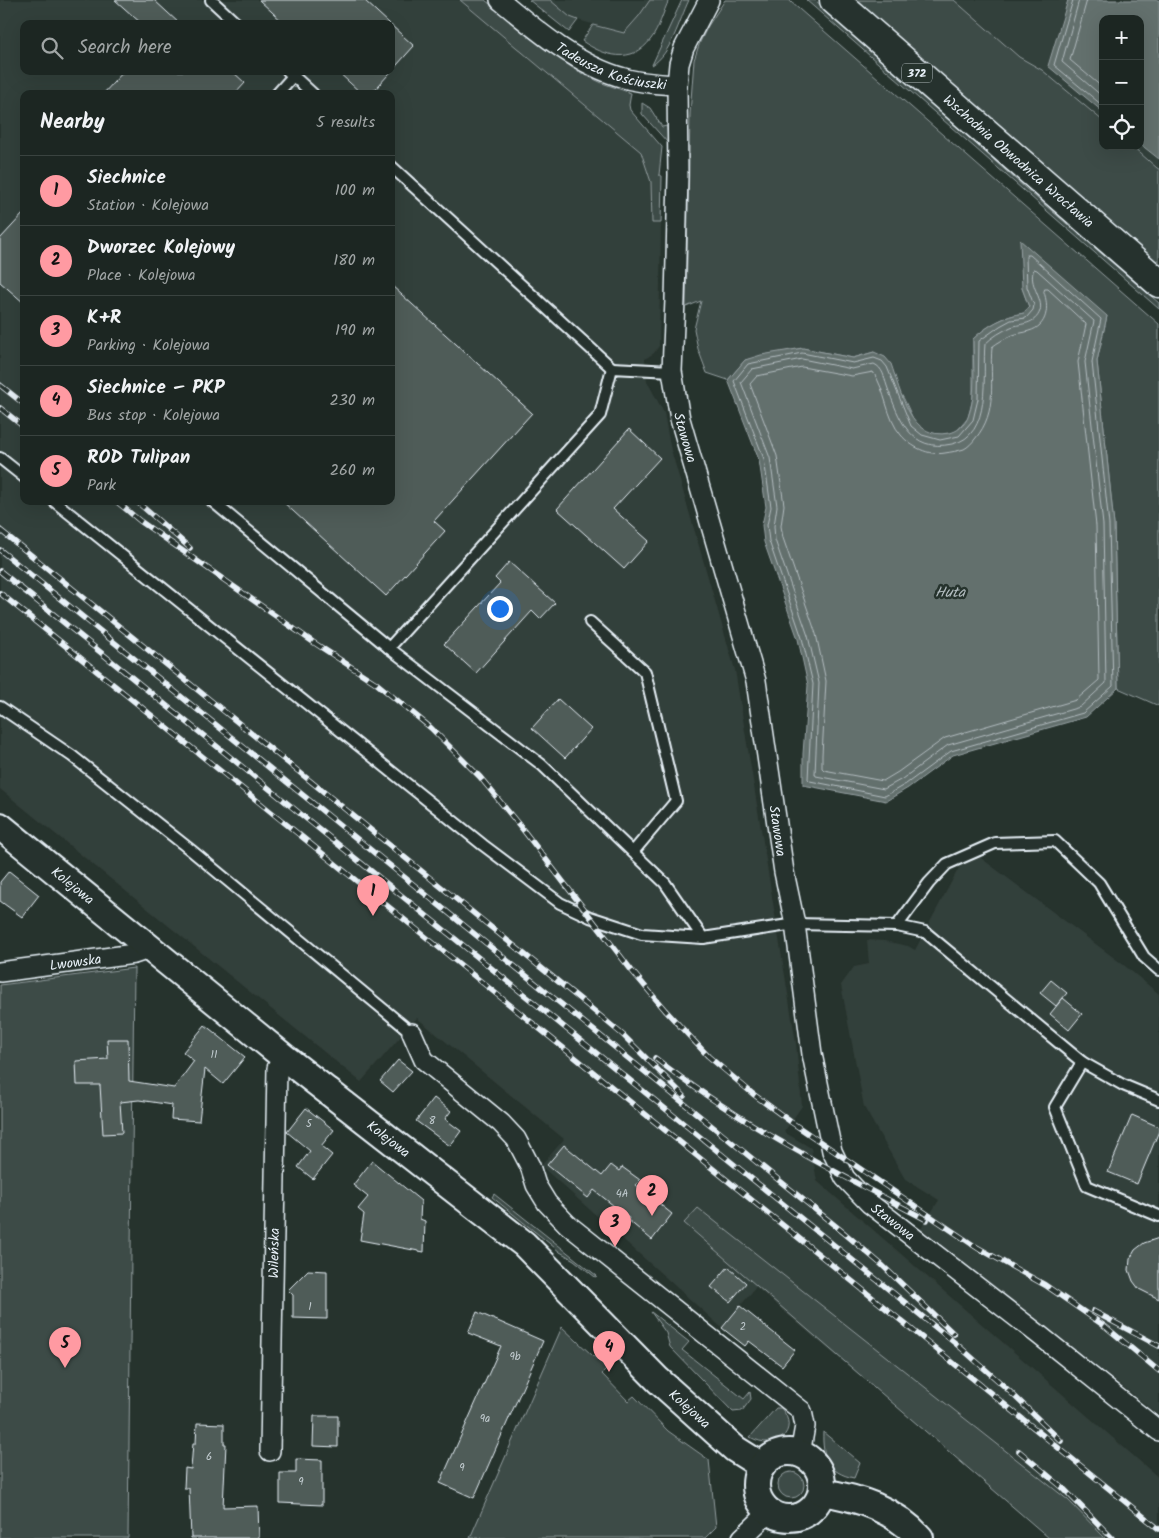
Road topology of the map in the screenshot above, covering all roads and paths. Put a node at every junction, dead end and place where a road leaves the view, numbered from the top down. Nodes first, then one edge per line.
1 (212, 0) edge
2 (500, 0) edge
3 (709, 0) edge
4 (834, 0) edge
5 (233, 20) edge
6 (290, 75) edge
7 (292, 75) edge
8 (677, 85) junction
9 (280, 90) edge
10 (309, 90) edge
11 (395, 170) edge
12 (1159, 283) edge
13 (612, 368) junction
14 (672, 371) junction
15 (0, 458) edge
16 (20, 474) edge
17 (59, 505) edge
18 (217, 505) edge
19 (590, 622) dead end
20 (389, 648) junction
21 (0, 707) edge
22 (0, 826) edge
23 (633, 852) junction
24 (795, 924) junction
25 (897, 926) junction
26 (703, 938) junction
27 (148, 946) junction
28 (1159, 970) edge
29 (0, 972) edge
30 (412, 1032) joint
31 (284, 1058) junction
32 (1082, 1062) junction
33 (1159, 1100) edge
34 (1159, 1216) edge
35 (1159, 1431) edge
36 (270, 1451) dead end
37 (800, 1454) junction
38 (762, 1466) junction
39 (822, 1492) junction
40 (769, 1512) junction
41 (742, 1538) edge
42 (920, 1538) edge

1 - 5 lane
2 - 8 street, Tadeusza Kościuszki
3 - 8 street, Tadeusza Kościuszki
4 - 12 main road, Wschodnia Obwodnica Wrocławia / 372
6 - 9 lane
7 - 10 lane
8 - 14 street, Stawowa
11 - 13 lane
13 - 14 lane
13 - 20 lane
14 - 24 street, Stawowa
15 - 16 lane
17 - 26 lane
18 - 20 lane
19 - 23 lane
20 - 23 lane
21 - 30 lane
22 - 27 street, Kolejowa
23 - 26 lane
24 - 25 lane
24 - 26 lane
24 - 35 street, Stawowa
25 - 28 lane
25 - 32 lane
27 - 29 street, Lwowska
27 - 31 street, Kolejowa
30 - 37 street
31 - 36 street, Wileńska
31 - 38 street, Kolejowa
32 - 33 lane
32 - 34 lane
37 - 38 street
37 - 39 street
38 - 40 street
39 - 40 street
39 - 42 street
40 - 41 street

